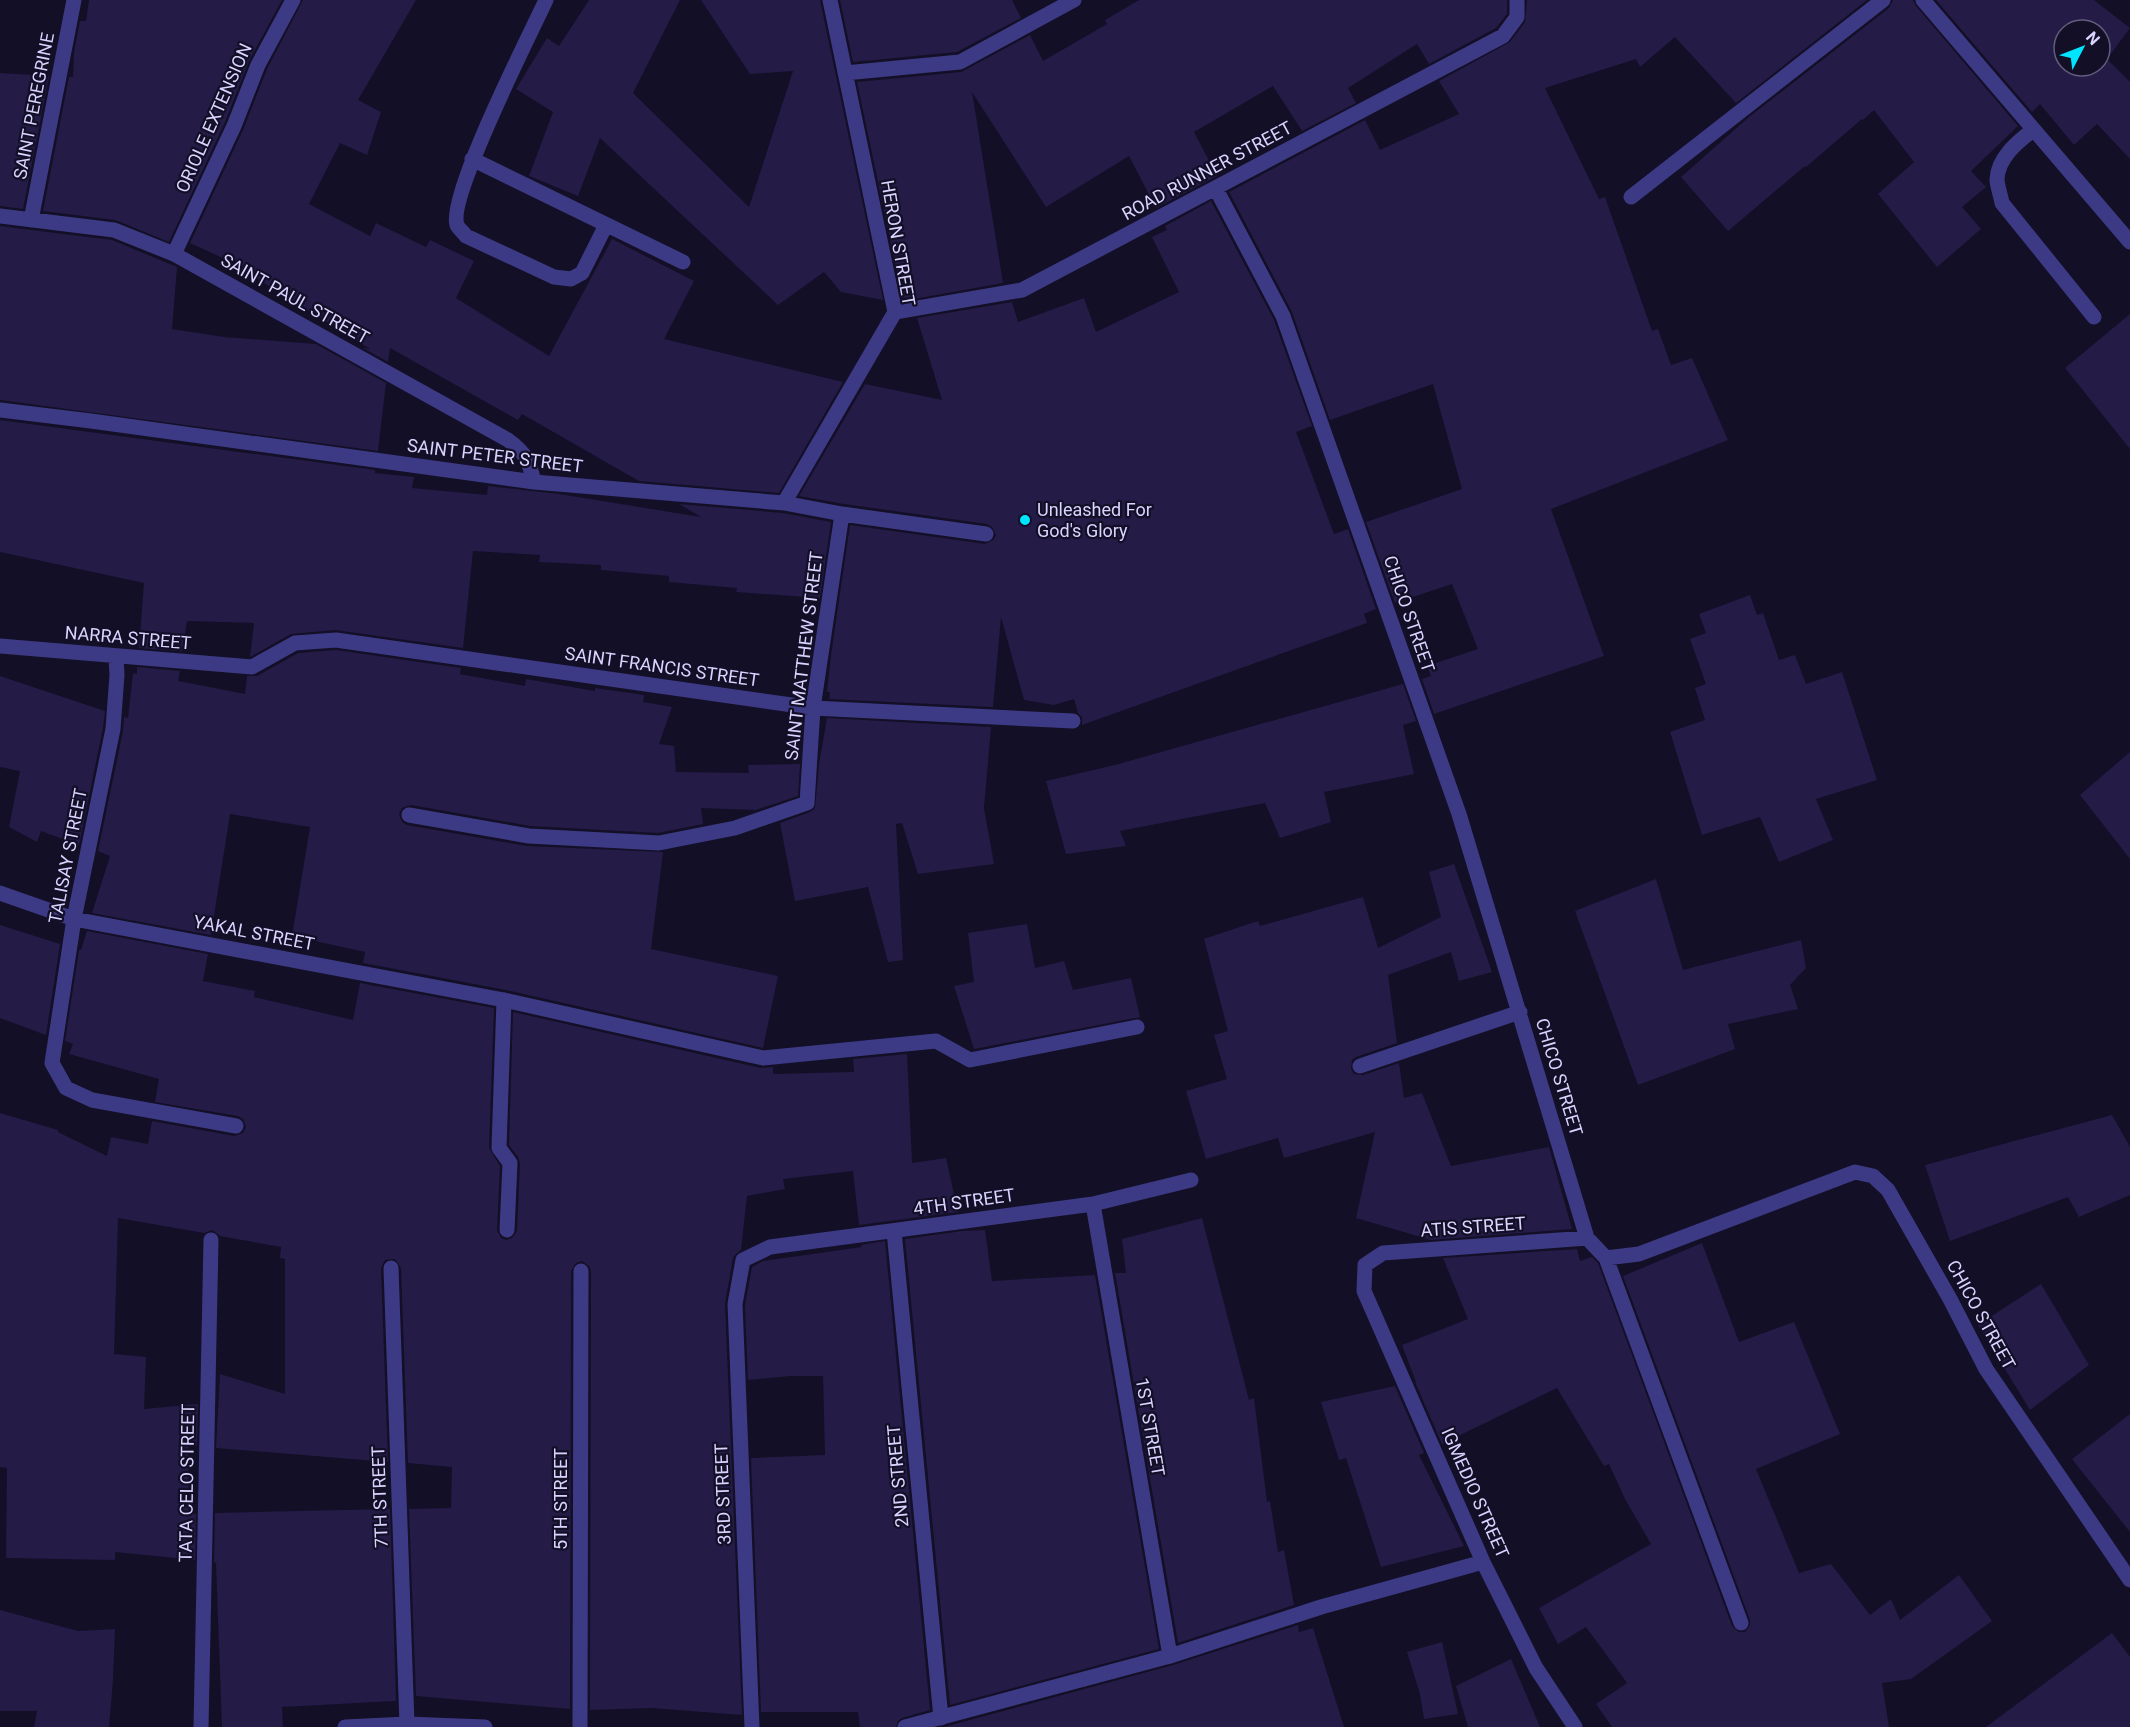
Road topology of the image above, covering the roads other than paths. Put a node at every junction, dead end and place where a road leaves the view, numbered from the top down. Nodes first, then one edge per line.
1 (74, 0) edge
2 (293, 0) edge
3 (546, 0) edge
4 (830, 0) edge
5 (1074, 0) edge
6 (1517, 0) edge
7 (1883, 0) edge
8 (1923, 0) edge
9 (845, 73) junction
10 (2033, 130) junction
11 (472, 159) junction
12 (1216, 189) junction
13 (1631, 197) dead end
14 (0, 216) edge
15 (31, 220) junction
16 (606, 225) junction
17 (2128, 235) edge
18 (174, 254) junction
19 (683, 262) dead end
20 (895, 312) junction
21 (2094, 317) dead end
22 (0, 410) edge
23 (534, 482) junction
24 (784, 503) junction
25 (842, 514) junction
26 (986, 534) dead end
27 (0, 646) edge
28 (116, 657) junction
29 (252, 667) joint
30 (813, 708) junction
31 (1073, 721) dead end
32 (409, 814) dead end
33 (0, 893) edge
34 (74, 919) junction
35 (504, 1000) junction
36 (1520, 1012) junction
37 (1137, 1028) dead end
38 (1360, 1066) dead end
39 (236, 1126) dead end
40 (1191, 1180) dead end
41 (1093, 1204) junction
42 (507, 1230) dead end
43 (894, 1231) junction
44 (1587, 1238) junction
45 (211, 1240) dead end
46 (1606, 1258) junction
47 (743, 1260) joint
48 (1365, 1265) joint
49 (391, 1268) dead end
50 (580, 1271) dead end
51 (1483, 1562) junction
52 (2130, 1580) edge
53 (1741, 1623) dead end
54 (1170, 1656) junction
55 (941, 1718) junction
56 (407, 1724) junction
57 (201, 1727) edge
58 (345, 1727) edge
59 (485, 1727) edge
60 (579, 1727) edge
61 (752, 1727) edge
62 (905, 1727) edge
63 (1575, 1727) edge

1 - 15 street, SAINT PEREGRINE
2 - 18 street, ORIOLE EXTENSION
3 - 11 street
4 - 9 street, HERON STREET
5 - 9 street
6 - 12 street, ROAD RUNNER STREET
7 - 13 street
8 - 10 street
9 - 20 street, HERON STREET
10 - 17 street
10 - 21 street
11 - 16 street
11 - 16 street
12 - 20 street, ROAD RUNNER STREET
12 - 36 street, CHICO STREET
14 - 15 street, SAINT PAUL STREET
15 - 18 street, SAINT PAUL STREET
16 - 19 street
18 - 23 street, SAINT PAUL STREET
20 - 24 street, HERON STREET
22 - 23 street, SAINT PETER STREET
23 - 24 street, SAINT PETER STREET
24 - 25 street, SAINT PETER STREET
25 - 26 street, SAINT PETER STREET
25 - 30 street, SAINT MATTHEW STREET
27 - 28 street, NARRA STREET
28 - 29 street, NARRA STREET
28 - 34 street, TALISAY STREET
29 - 30 street, SAINT FRANCIS STREET
30 - 31 street, SAINT FRANCIS STREET
30 - 32 street, SAINT MATTHEW STREET
33 - 34 street, YAKAL STREET
34 - 35 street, YAKAL STREET
34 - 39 street, TALISAY STREET
35 - 37 street, YAKAL STREET
35 - 42 street
36 - 38 street
36 - 44 street, CHICO STREET
40 - 41 street, 4TH STREET
41 - 43 street, 4TH STREET
41 - 54 street, 1ST STREET
43 - 47 street, 4TH STREET
43 - 55 street, 2ND STREET
44 - 46 street, CHICO STREET
44 - 48 street, ATIS STREET
45 - 57 street, TATA CELO STREET
46 - 52 street, CHICO STREET
46 - 53 street
47 - 61 street, 3RD STREET
48 - 51 street, IGMEDIO STREET
49 - 56 street, 7TH STREET
50 - 60 street, 5TH STREET
51 - 54 street
51 - 63 street, IGMEDIO STREET
54 - 55 street
55 - 62 street
56 - 58 street
56 - 59 street

